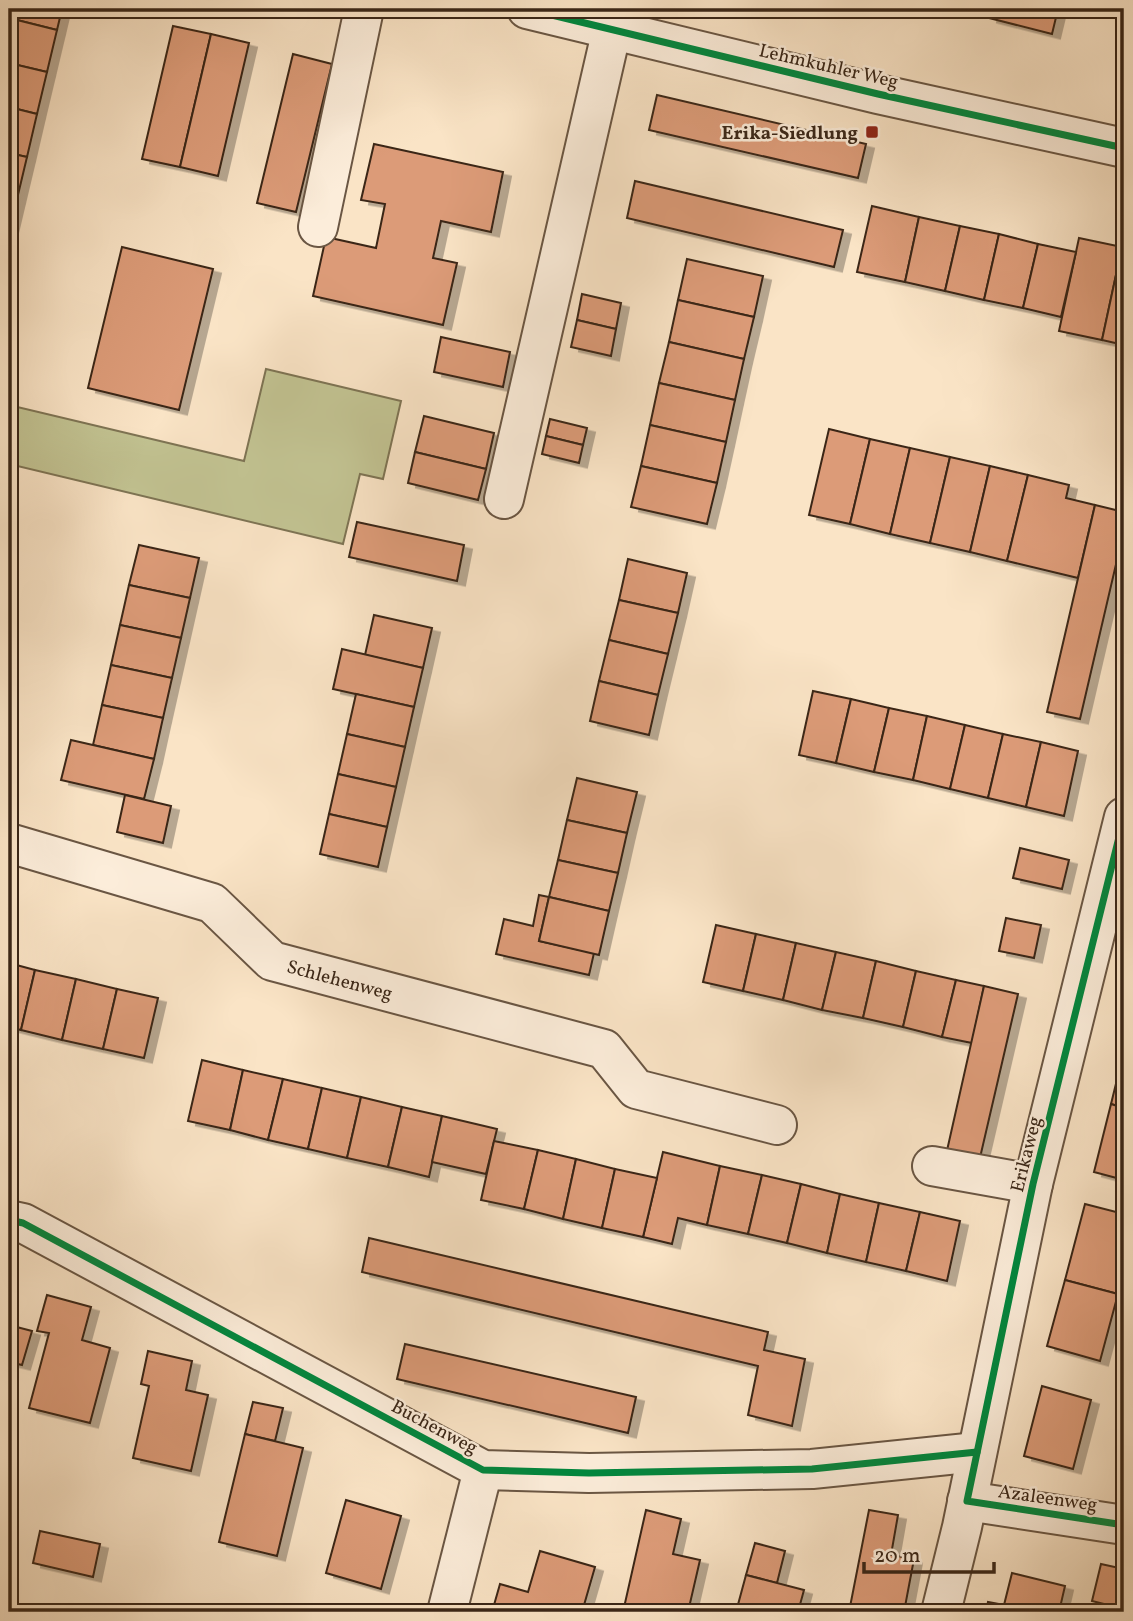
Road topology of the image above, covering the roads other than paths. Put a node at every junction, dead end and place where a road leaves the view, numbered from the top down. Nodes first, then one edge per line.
1 (364, 9) edge
2 (527, 9) edge
3 (612, 29) junction
4 (1124, 148) edge
5 (318, 227) dead end
6 (504, 499) dead end
7 (1124, 817) edge
8 (9, 843) edge
9 (777, 1125) dead end
10 (932, 1166) dead end
11 (1033, 1184) junction
12 (9, 1220) edge
13 (977, 1452) junction
14 (483, 1470) junction
15 (967, 1501) junction
16 (1124, 1525) edge
17 (447, 1612) edge
18 (941, 1612) edge

1 - 5 street
2 - 3 street, Lehmkuhler Weg
3 - 4 street, Lehmkuhler Weg
3 - 6 street
7 - 11 street, Erikaweg
8 - 9 street, Schlehenweg
10 - 11 street
11 - 13 street, Erikaweg
12 - 14 street, Buchenweg
13 - 14 street, Buchenweg
13 - 15 street, Erikaweg
14 - 17 street
15 - 16 street, Azaleenweg
15 - 18 street, Erikaweg

